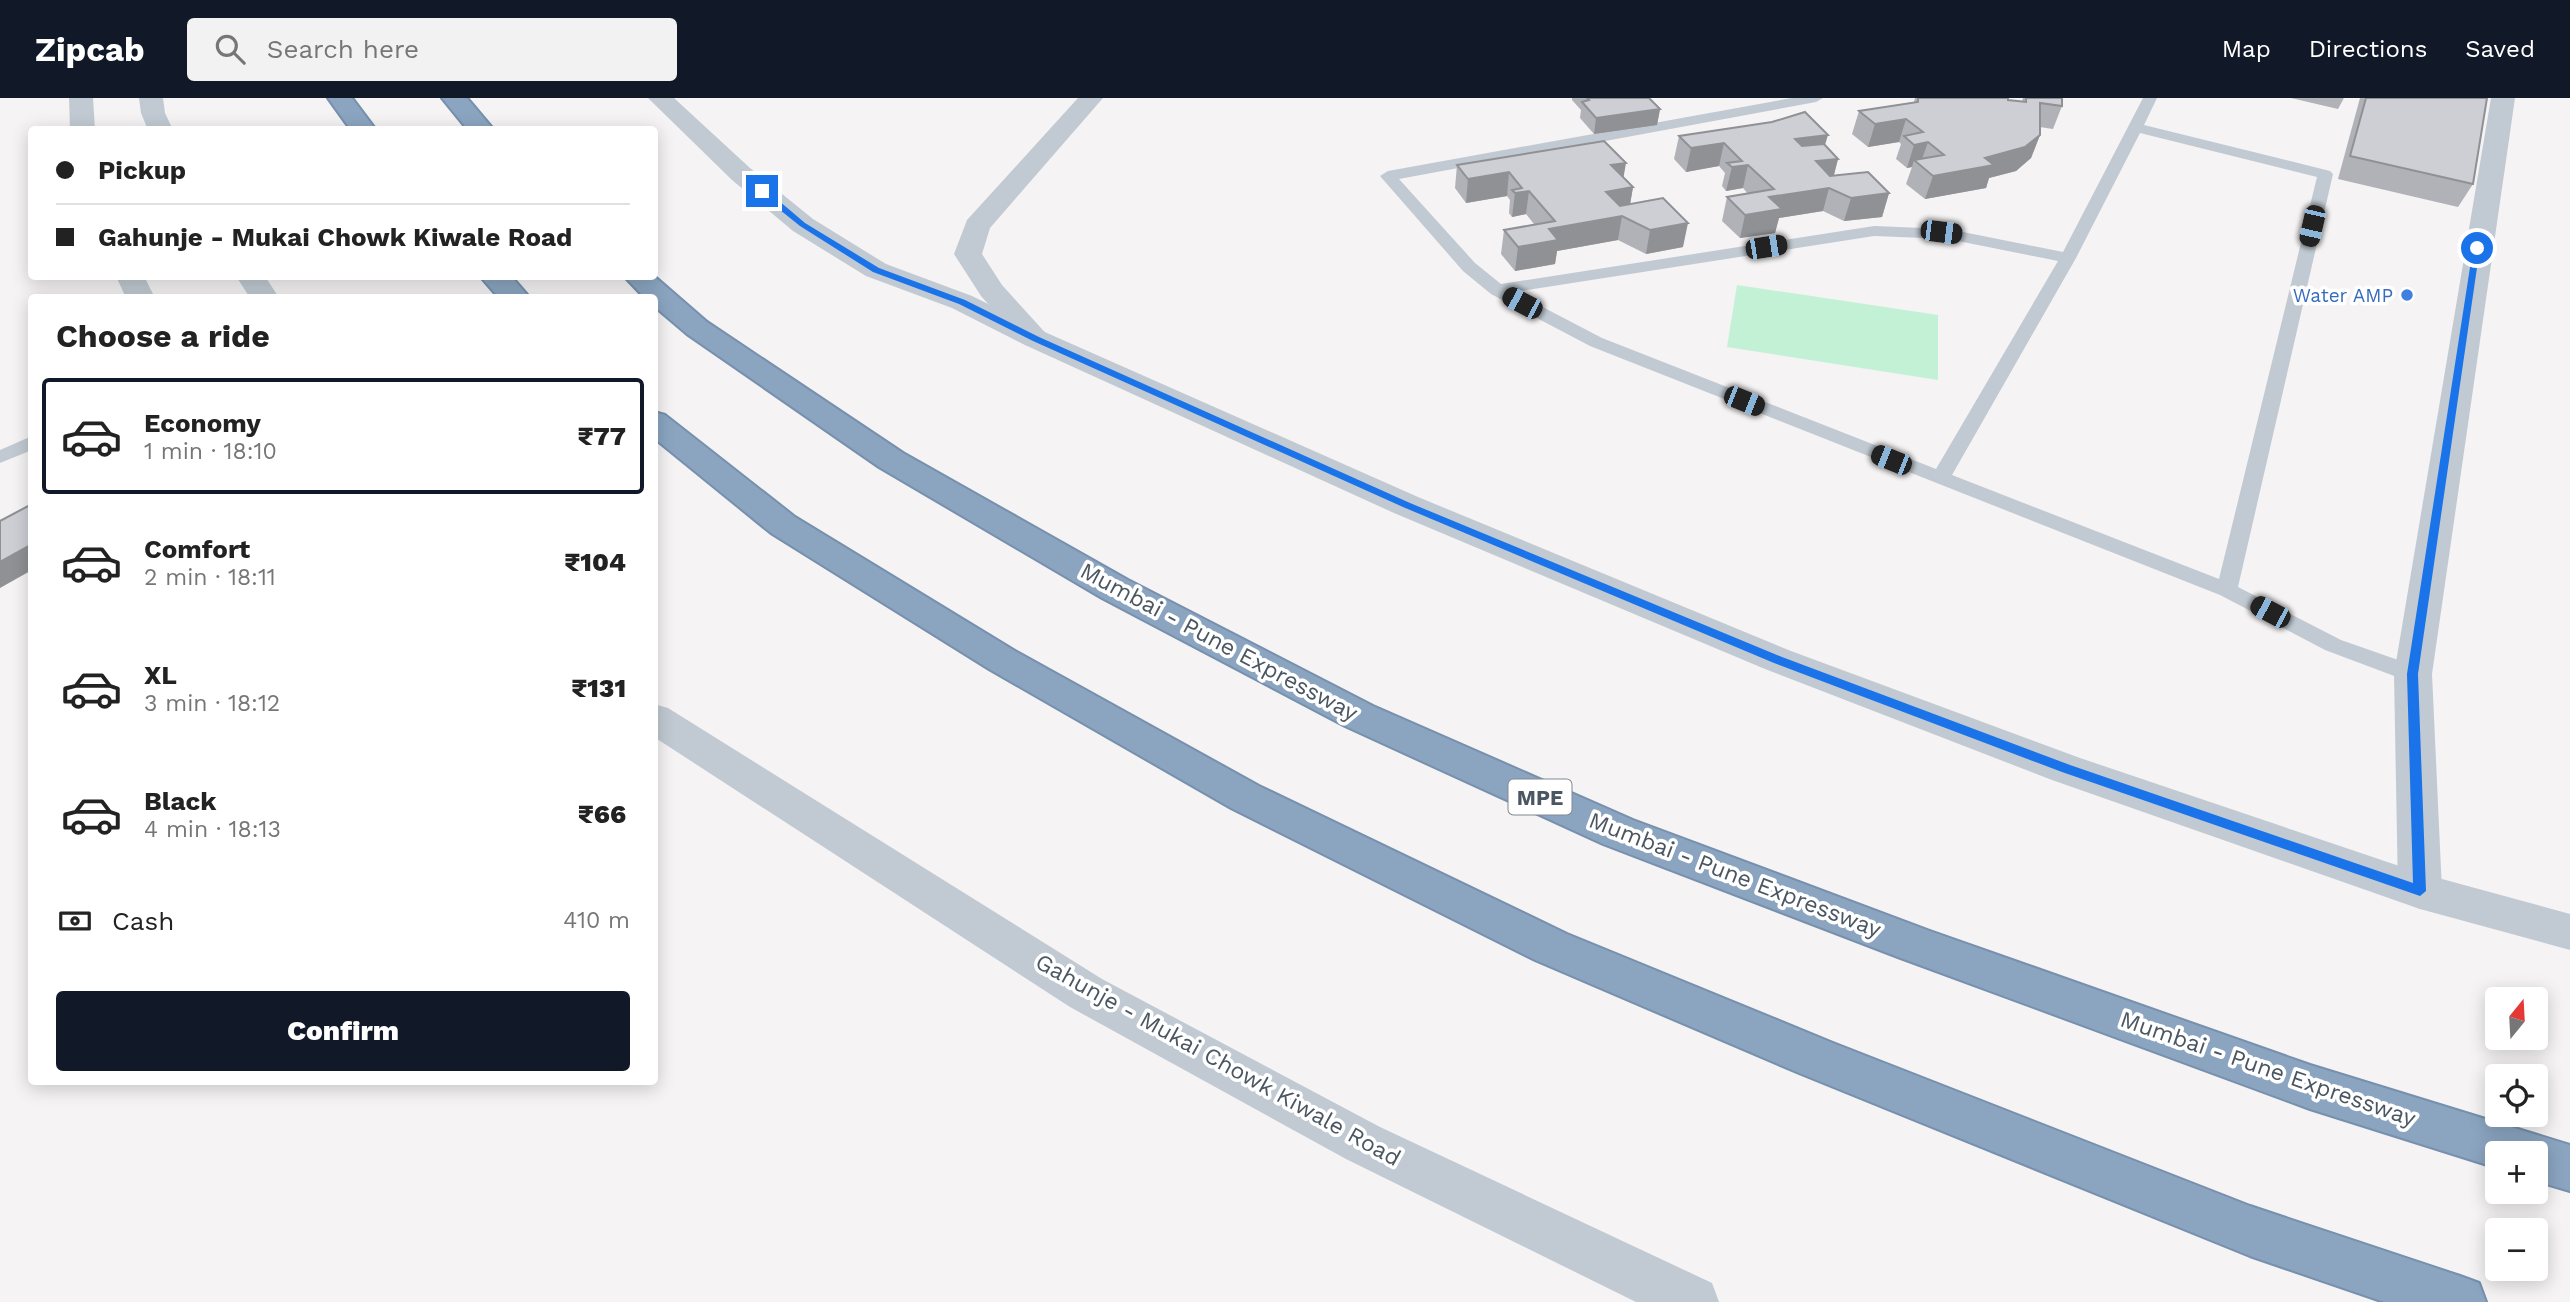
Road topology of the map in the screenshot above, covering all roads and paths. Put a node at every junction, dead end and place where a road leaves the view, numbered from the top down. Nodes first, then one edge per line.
1 (81, 98) edge
2 (151, 98) edge
3 (340, 98) edge
4 (454, 98) edge
5 (660, 98) edge
6 (1091, 98) edge
7 (1816, 98) edge
8 (2150, 98) edge
9 (2503, 98) edge
10 (83, 126) edge
11 (158, 126) edge
12 (361, 126) edge
13 (478, 126) edge
14 (2135, 127) junction
15 (2068, 258) junction
16 (498, 280) edge
17 (643, 280) edge
18 (1497, 290) junction
19 (512, 294) edge
20 (1036, 339) junction
21 (658, 425) edge
22 (28, 444) edge
23 (0, 457) edge
24 (1940, 479) junction
25 (2227, 590) junction
26 (2413, 674) junction
27 (658, 721) edge
28 (2420, 891) junction
29 (2570, 932) edge
30 (2485, 1141) edge
31 (2548, 1162) edge
32 (2570, 1168) edge
33 (1693, 1302) edge
34 (2460, 1302) edge

1 - 10 street
2 - 11 street
3 - 12 highway
4 - 13 highway
5 - 20 street
6 - 20 street
7 - 18 lane
8 - 14 lane
9 - 26 street
14 - 15 lane
14 - 25 lane
15 - 18 lane
15 - 24 lane
16 - 19 highway
17 - 30 highway, Mumbai - Pune Expressway / MPE
18 - 24 lane
20 - 28 street
21 - 34 highway
22 - 23 lane
24 - 25 lane
25 - 26 lane
26 - 28 street
27 - 33 street, Gahunje - Mukai Chowk Kiwale Road
28 - 29 street
31 - 32 highway

